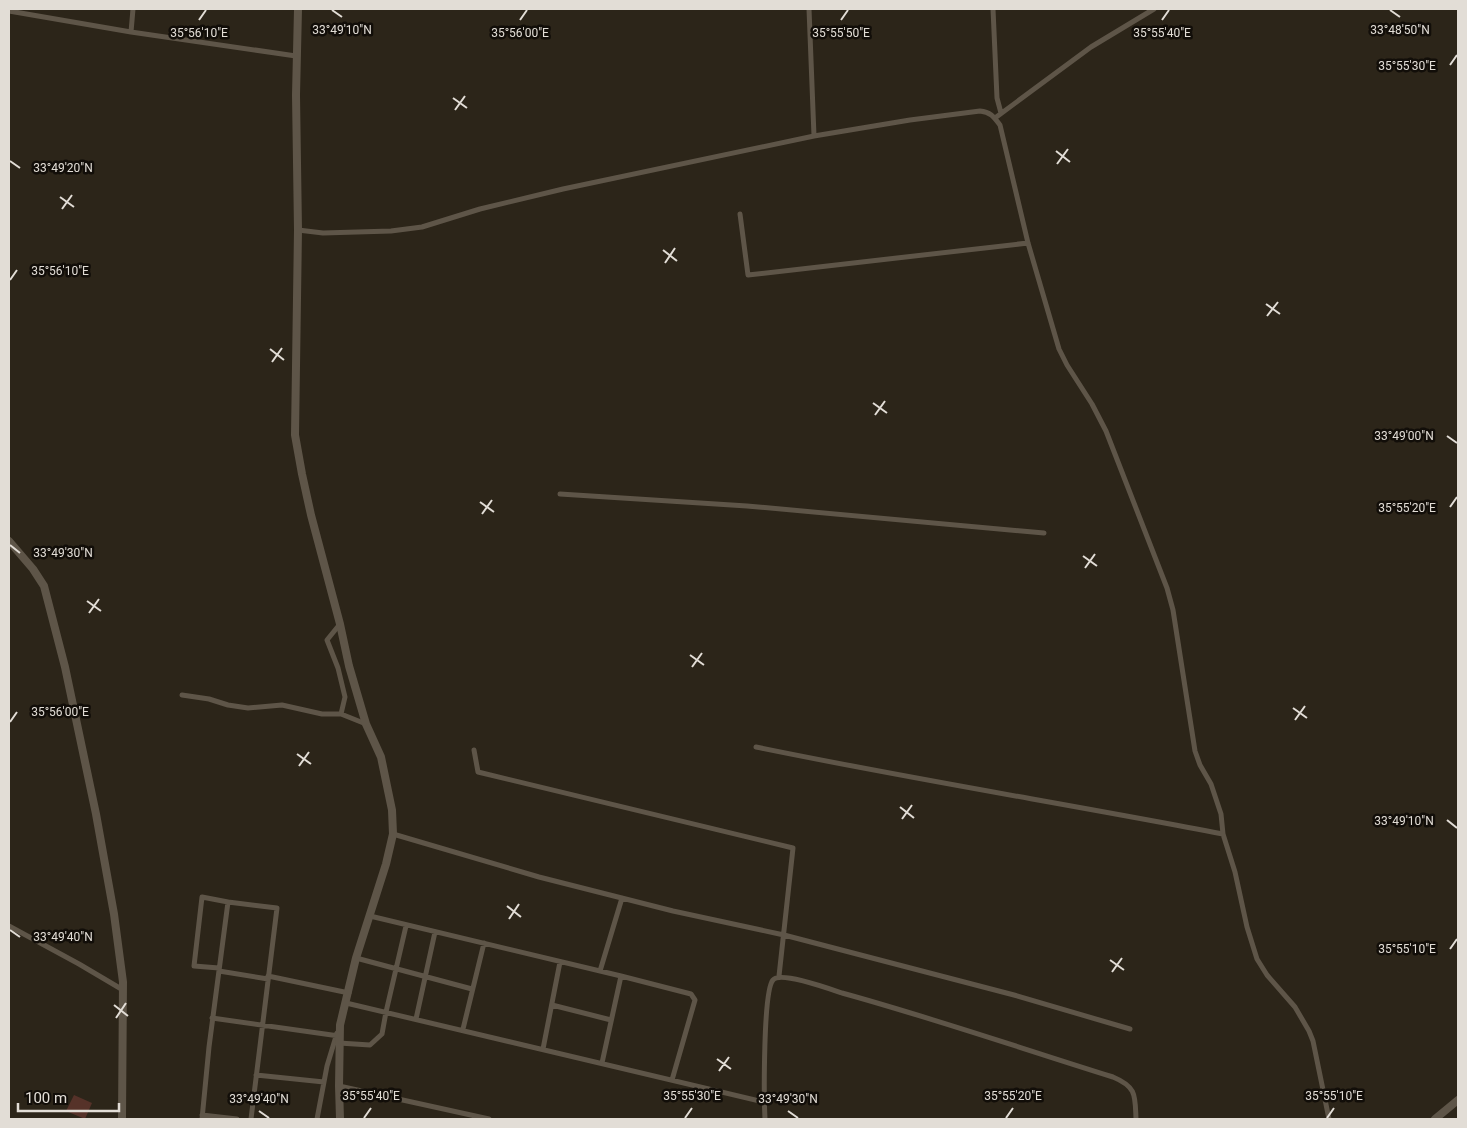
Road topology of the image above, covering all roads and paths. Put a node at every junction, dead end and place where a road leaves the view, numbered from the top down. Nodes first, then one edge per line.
1 (132, 9) edge
2 (298, 9) edge
3 (809, 9) edge
4 (992, 9) edge
5 (1154, 9) edge
6 (9, 11) edge
7 (132, 32) junction
8 (296, 56) junction
9 (1001, 113) junction
10 (995, 118) junction
11 (814, 136) junction
12 (740, 214) dead end
13 (298, 230) junction
14 (1028, 243) junction
15 (560, 494) dead end
16 (1044, 533) dead end
17 (9, 541) edge
18 (340, 624) junction
19 (182, 695) dead end
20 (341, 714) junction
21 (366, 724) junction
22 (756, 747) dead end
23 (474, 750) dead end
24 (393, 834) junction
25 (1223, 834) junction
26 (622, 898) junction
27 (228, 902) junction
28 (370, 916) junction
29 (9, 926) edge
30 (406, 926) junction
31 (435, 932) junction
32 (784, 935) junction
33 (484, 943) junction
34 (356, 958) junction
35 (560, 962) junction
36 (396, 969) junction
37 (219, 970) junction
38 (600, 971) junction
39 (426, 976) junction
40 (621, 976) junction
41 (779, 976) junction
42 (268, 977) junction
43 (472, 989) junction
44 (123, 990) junction
45 (349, 993) junction
46 (346, 1003) junction
47 (552, 1005) junction
48 (386, 1012) junction
49 (212, 1018) junction
50 (416, 1019) junction
51 (611, 1020) junction
52 (262, 1025) junction
53 (462, 1029) junction
54 (1130, 1029) dead end
55 (338, 1038) junction
56 (543, 1049) junction
57 (602, 1063) junction
58 (256, 1075) junction
59 (672, 1080) junction
60 (324, 1082) junction
61 (339, 1086) junction
62 (1458, 1100) edge
63 (764, 1102) junction
64 (202, 1117) edge
65 (467, 1117) edge
66 (122, 1119) edge
67 (237, 1119) edge
68 (251, 1119) edge
69 (317, 1119) edge
70 (340, 1119) edge
71 (489, 1119) edge
72 (765, 1119) edge
73 (1136, 1119) edge
74 (1329, 1119) edge
75 (1435, 1119) edge

1 - 7 street
2 - 8 street
3 - 11 street
4 - 9 street
5 - 9 street
6 - 7 street
7 - 8 street
8 - 13 street
9 - 10 street
10 - 11 street
10 - 14 street
11 - 13 street
12 - 14 street
13 - 18 street
14 - 25 street
15 - 16 street
17 - 44 street
18 - 20 street
18 - 21 street
19 - 20 street
20 - 21 street
21 - 24 street
22 - 25 street
23 - 32 street
24 - 26 street
24 - 28 street
25 - 74 street
26 - 32 street
26 - 38 street
27 - 37 street
27 - 37 street
27 - 42 street
28 - 30 street
28 - 34 street
29 - 44 street
30 - 31 street
30 - 36 street
31 - 33 street
31 - 39 street
32 - 41 street
32 - 54 street
33 - 35 street
33 - 43 street
34 - 36 street
34 - 45 street
35 - 38 street
35 - 47 street
36 - 39 street
36 - 48 street
37 - 42 street
37 - 49 street
38 - 40 street
39 - 43 street
39 - 50 street
40 - 51 street
40 - 59 street
41 - 63 street
41 - 73 street
42 - 45 street
42 - 52 street
43 - 53 street
44 - 66 street
45 - 46 street
46 - 48 street
46 - 55 street
47 - 51 street
47 - 56 street
48 - 50 street
48 - 55 street
49 - 52 street
49 - 64 street
50 - 53 street
51 - 57 street
52 - 55 street
52 - 58 street
53 - 56 street
55 - 60 street
55 - 61 street
56 - 57 street
57 - 59 street
58 - 60 street
58 - 68 street
59 - 63 street
60 - 69 street
61 - 65 street
61 - 70 street
62 - 75 street
63 - 72 street
64 - 67 street
65 - 71 street

